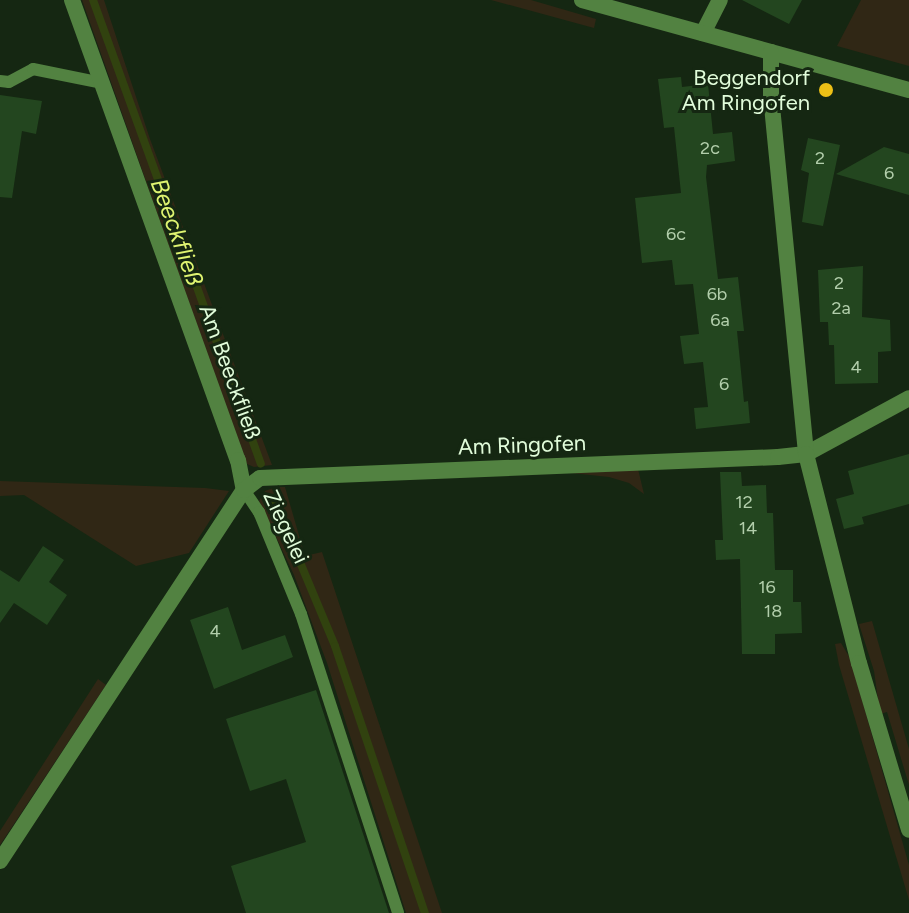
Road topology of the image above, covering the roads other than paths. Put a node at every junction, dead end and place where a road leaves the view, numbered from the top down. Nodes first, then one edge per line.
1 (72, 0) edge
2 (582, 0) edge
3 (720, 0) edge
4 (703, 33) junction
5 (771, 52) junction
6 (0, 81) edge
7 (102, 83) junction
8 (909, 90) edge
9 (909, 398) edge
10 (806, 454) junction
11 (244, 490) junction
12 (909, 830) edge
13 (0, 861) edge
14 (398, 913) edge

1 - 7 street, Am Beeckfließ
2 - 4 street
3 - 4 street
4 - 5 street
5 - 8 street
5 - 10 street
6 - 7 lane
7 - 11 street, Am Beeckfließ
9 - 10 street, Am Ringofen
10 - 11 street, Am Ringofen
10 - 12 street
11 - 13 street, Ziegelei
11 - 14 lane, Ziegelei

